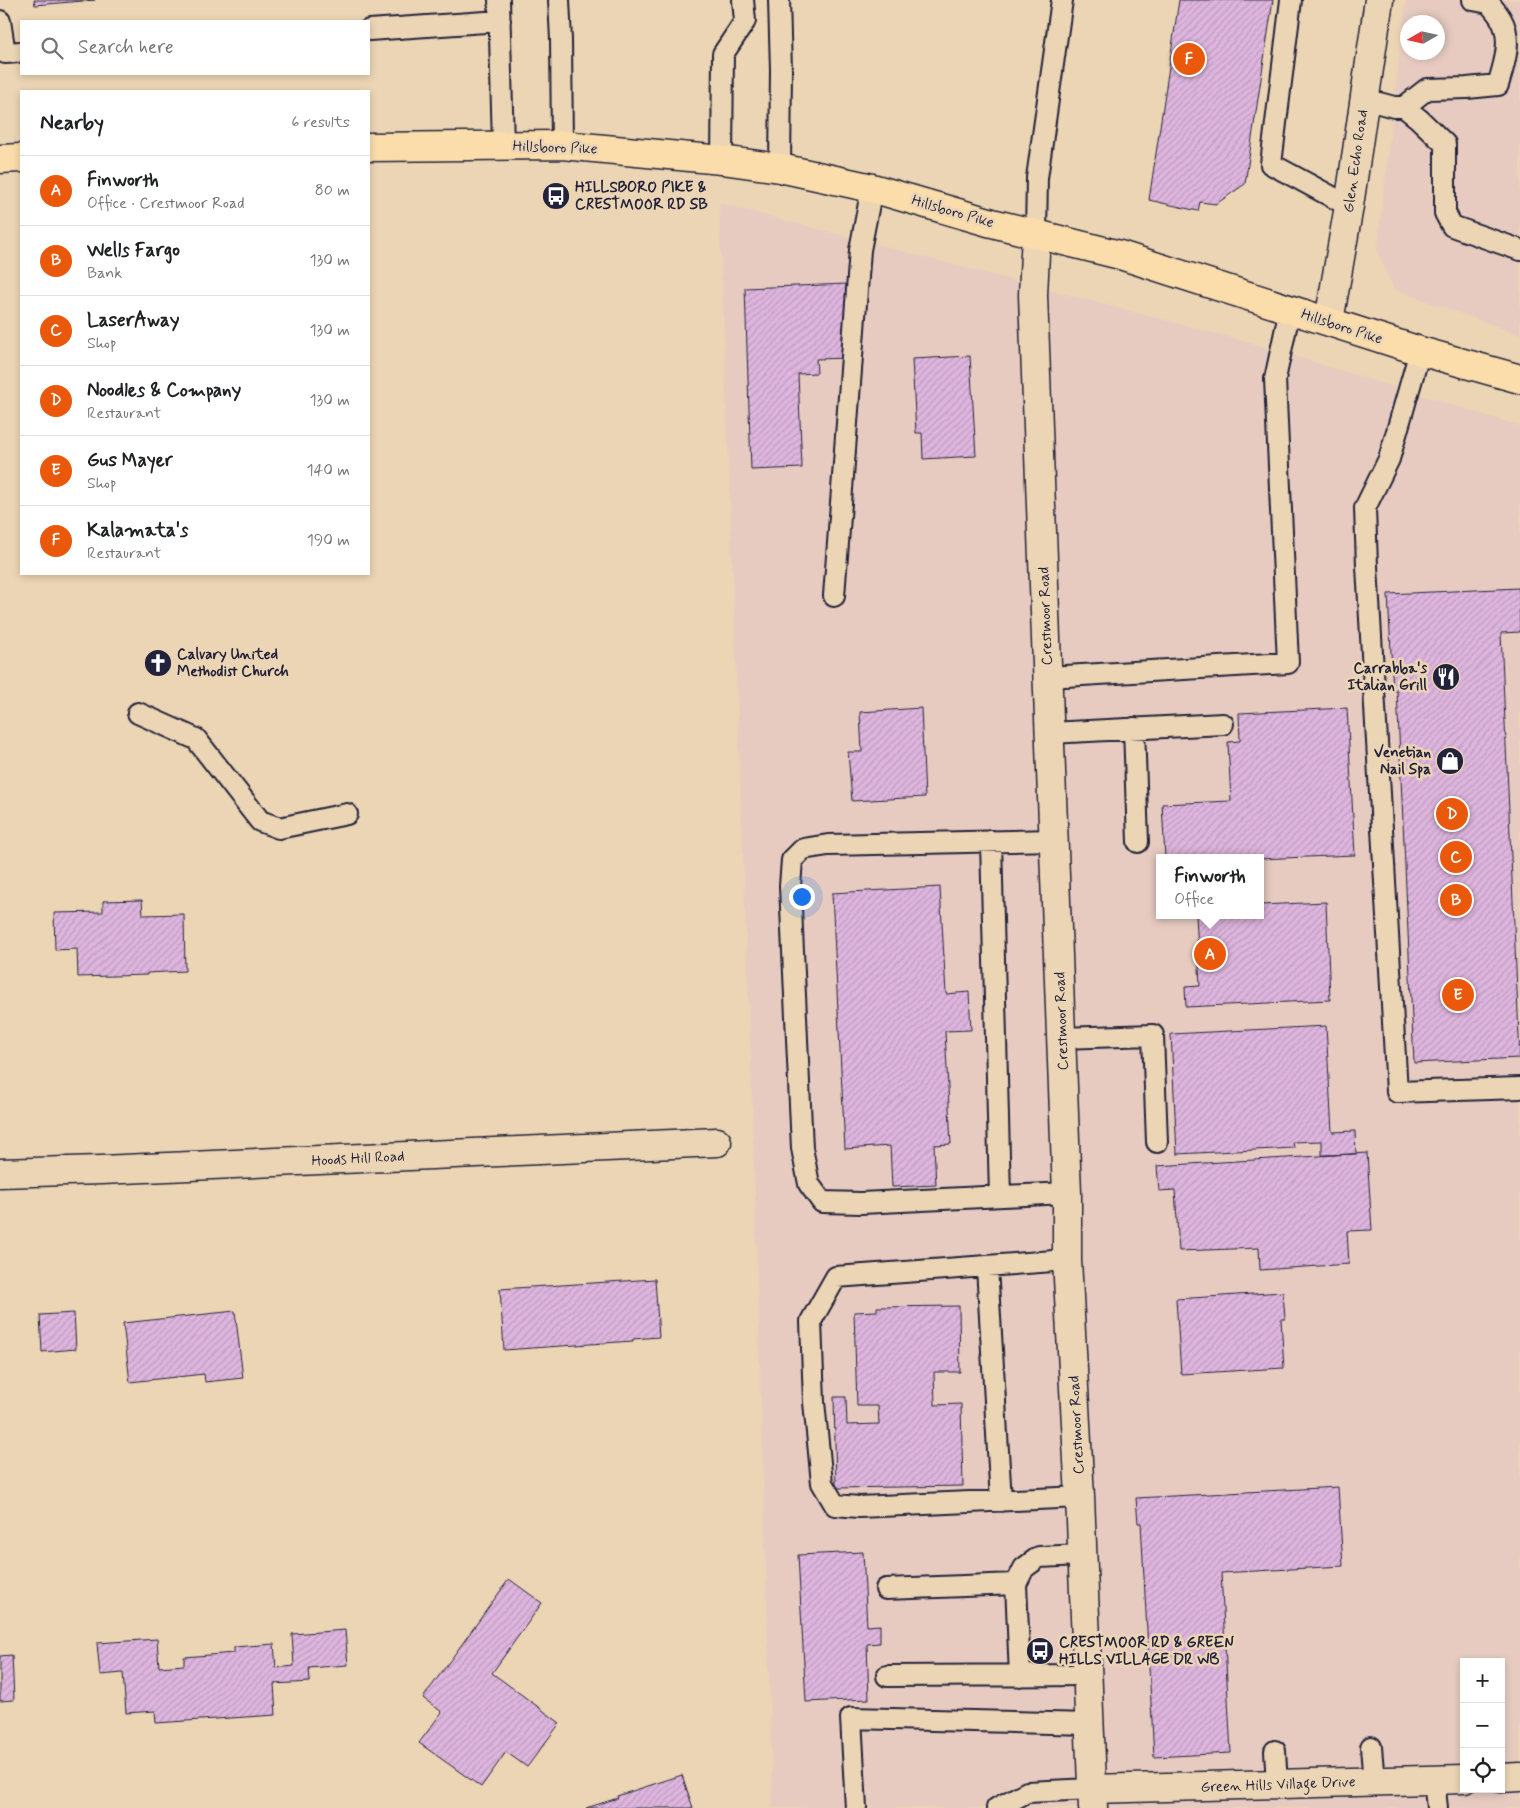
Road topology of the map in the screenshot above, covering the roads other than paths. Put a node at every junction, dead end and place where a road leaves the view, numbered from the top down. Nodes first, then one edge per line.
1 (499, 0) edge
2 (559, 0) edge
3 (743, 0) edge
4 (779, 0) edge
5 (1062, 0) edge
6 (1291, 0) edge
7 (1379, 0) edge
8 (1473, 0) edge
9 (0, 21) edge
10 (500, 21) junction
11 (370, 30) edge
12 (20, 52) edge
13 (1364, 99) junction
14 (1404, 107) junction
15 (503, 145) junction
16 (562, 145) junction
17 (370, 147) edge
18 (20, 158) edge
19 (0, 159) edge
20 (722, 160) junction
21 (780, 168) junction
22 (872, 188) junction
23 (1349, 206) junction
24 (1036, 233) junction
25 (1520, 250) edge
26 (1290, 309) junction
27 (1329, 321) junction
28 (1420, 351) junction
29 (1520, 379) edge
30 (834, 596) dead end
31 (1048, 677) junction
32 (138, 713) dead end
33 (1222, 724) dead end
34 (1134, 728) junction
35 (1050, 733) junction
36 (347, 814) dead end
37 (1054, 840) junction
38 (992, 841) junction
39 (1138, 842) dead end
40 (1061, 1038) junction
41 (1520, 1088) edge
42 (717, 1142) dead end
43 (1157, 1142) dead end
44 (0, 1172) edge
45 (1067, 1193) junction
46 (1000, 1196) junction
47 (1067, 1260) junction
48 (987, 1267) junction
49 (1080, 1497) junction
50 (1001, 1501) junction
51 (1082, 1555) junction
52 (1016, 1584) junction
53 (886, 1589) dead end
54 (1087, 1675) junction
55 (887, 1676) dead end
56 (1020, 1676) junction
57 (1089, 1724) junction
58 (1372, 1747) dead end
59 (1275, 1752) dead end
60 (1520, 1777) edge
61 (1505, 1778) edge
62 (1460, 1779) edge
63 (1434, 1780) junction
64 (1374, 1782) junction
65 (1277, 1784) junction
66 (1092, 1799) edge
67 (856, 1808) edge
68 (997, 1808) edge
69 (1437, 1808) edge

1 - 10 lane
2 - 16 lane
3 - 20 lane
4 - 21 lane
5 - 24 lane
6 - 23 lane
7 - 13 street, Glen Echo Road
8 - 14 lane
9 - 12 lane
10 - 11 lane
10 - 15 lane
13 - 14 lane
13 - 23 street, Glen Echo Road
14 - 25 lane
15 - 16 main road, Hillsboro Pike
15 - 17 main road, Hillsboro Pike
16 - 20 main road, Hillsboro Pike
18 - 19 main road
20 - 21 main road, Hillsboro Pike
21 - 22 main road, Hillsboro Pike
22 - 24 main road, Hillsboro Pike
22 - 30 lane
23 - 27 street, Glen Echo Road
24 - 26 main road, Hillsboro Pike
24 - 31 street, Crestmoor Road
26 - 27 main road, Hillsboro Pike
26 - 31 lane
27 - 28 main road, Hillsboro Pike
28 - 29 main road, Hillsboro Pike
28 - 41 lane
31 - 35 street, Crestmoor Road
32 - 36 lane
33 - 34 lane
34 - 35 lane
34 - 39 lane
35 - 37 street, Crestmoor Road
37 - 38 lane
37 - 40 street, Crestmoor Road
38 - 46 lane
38 - 46 lane
40 - 43 lane
40 - 45 street, Crestmoor Road
42 - 44 street, Hoods Hill Road
45 - 46 lane
45 - 47 street, Crestmoor Road
47 - 48 lane
47 - 49 street, Crestmoor Road
48 - 50 lane
48 - 50 lane
49 - 50 lane
49 - 51 street, Crestmoor Road
51 - 52 lane
51 - 54 street, Crestmoor Road
52 - 53 lane
52 - 56 lane
54 - 56 lane
54 - 57 street, Crestmoor Road
55 - 56 lane
57 - 66 street, Crestmoor Road
57 - 67 lane
58 - 64 lane
59 - 65 lane
60 - 61 street
62 - 63 street, Green Hills Village Drive
63 - 64 street, Green Hills Village Drive
63 - 69 lane
64 - 65 street, Green Hills Village Drive
65 - 66 street, Green Hills Village Drive
66 - 68 lane

